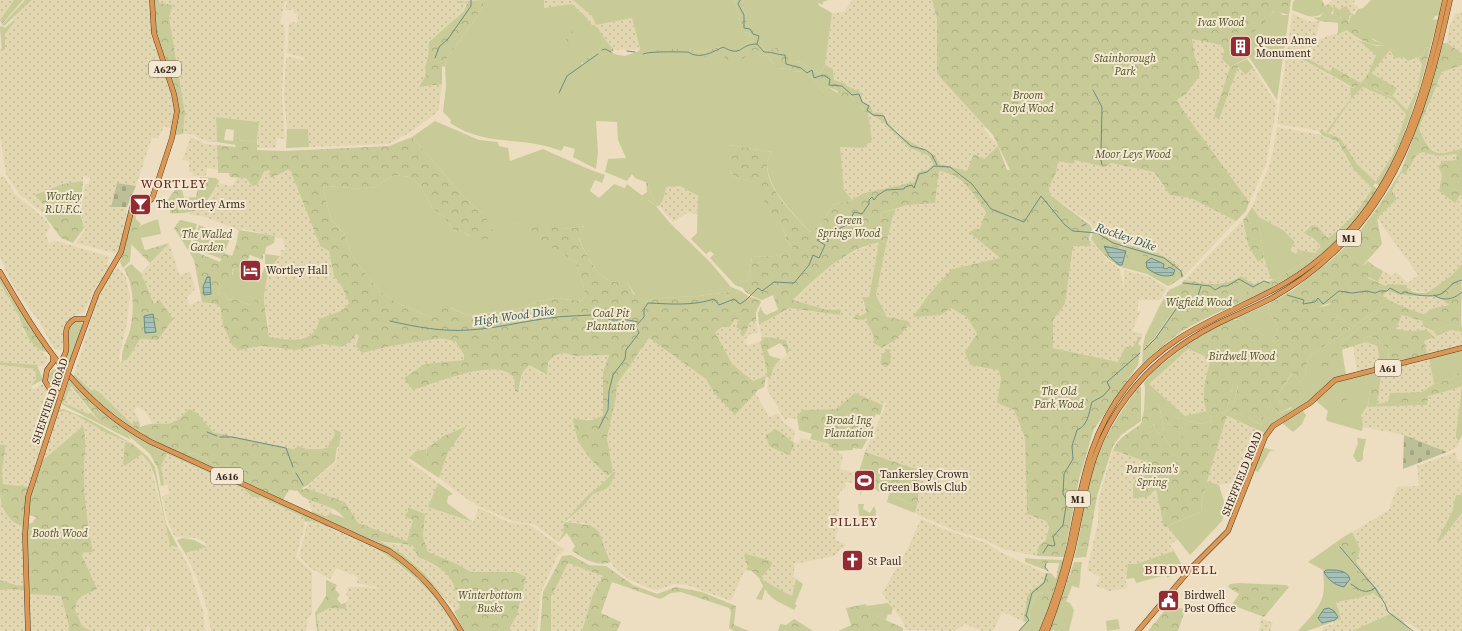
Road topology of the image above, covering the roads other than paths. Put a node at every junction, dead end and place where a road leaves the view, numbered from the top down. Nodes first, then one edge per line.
1 (152, 0) edge
2 (1445, 0) edge
3 (1450, 0) edge
4 (1443, 20) junction
5 (0, 272) edge
6 (78, 318) junction
7 (87, 319) junction
8 (84, 327) junction
9 (47, 348) junction
10 (1462, 348) edge
11 (53, 356) junction
12 (64, 356) junction
13 (52, 365) junction
14 (60, 366) junction
15 (64, 372) junction
16 (56, 392) junction
17 (61, 394) junction
18 (58, 404) junction
19 (28, 631) edge
20 (461, 631) edge
21 (1042, 631) edge
22 (1047, 631) edge
23 (1138, 631) edge

1 - 7 highway, SHEFFIELD ROAD / A629
2 - 4 highway, M1
3 - 4 highway, M1
4 - 21 highway, M1
4 - 22 highway, M1
5 - 9 highway, A616
6 - 7 highway
6 - 8 highway
6 - 12 highway
7 - 8 highway, SHEFFIELD ROAD / A629
8 - 17 highway, SHEFFIELD ROAD / A629, bridge
9 - 11 highway, A616
9 - 12 highway
10 - 23 highway, SHEFFIELD ROAD / A61
11 - 13 highway, A629
11 - 14 highway, A616
12 - 14 highway
13 - 15 highway
13 - 16 highway, A629
14 - 15 highway, A616
15 - 20 highway, A616
16 - 17 highway, A629
16 - 18 highway, A629
17 - 18 highway, SHEFFIELD ROAD / A629
18 - 19 highway, SHEFFIELD ROAD / A629

